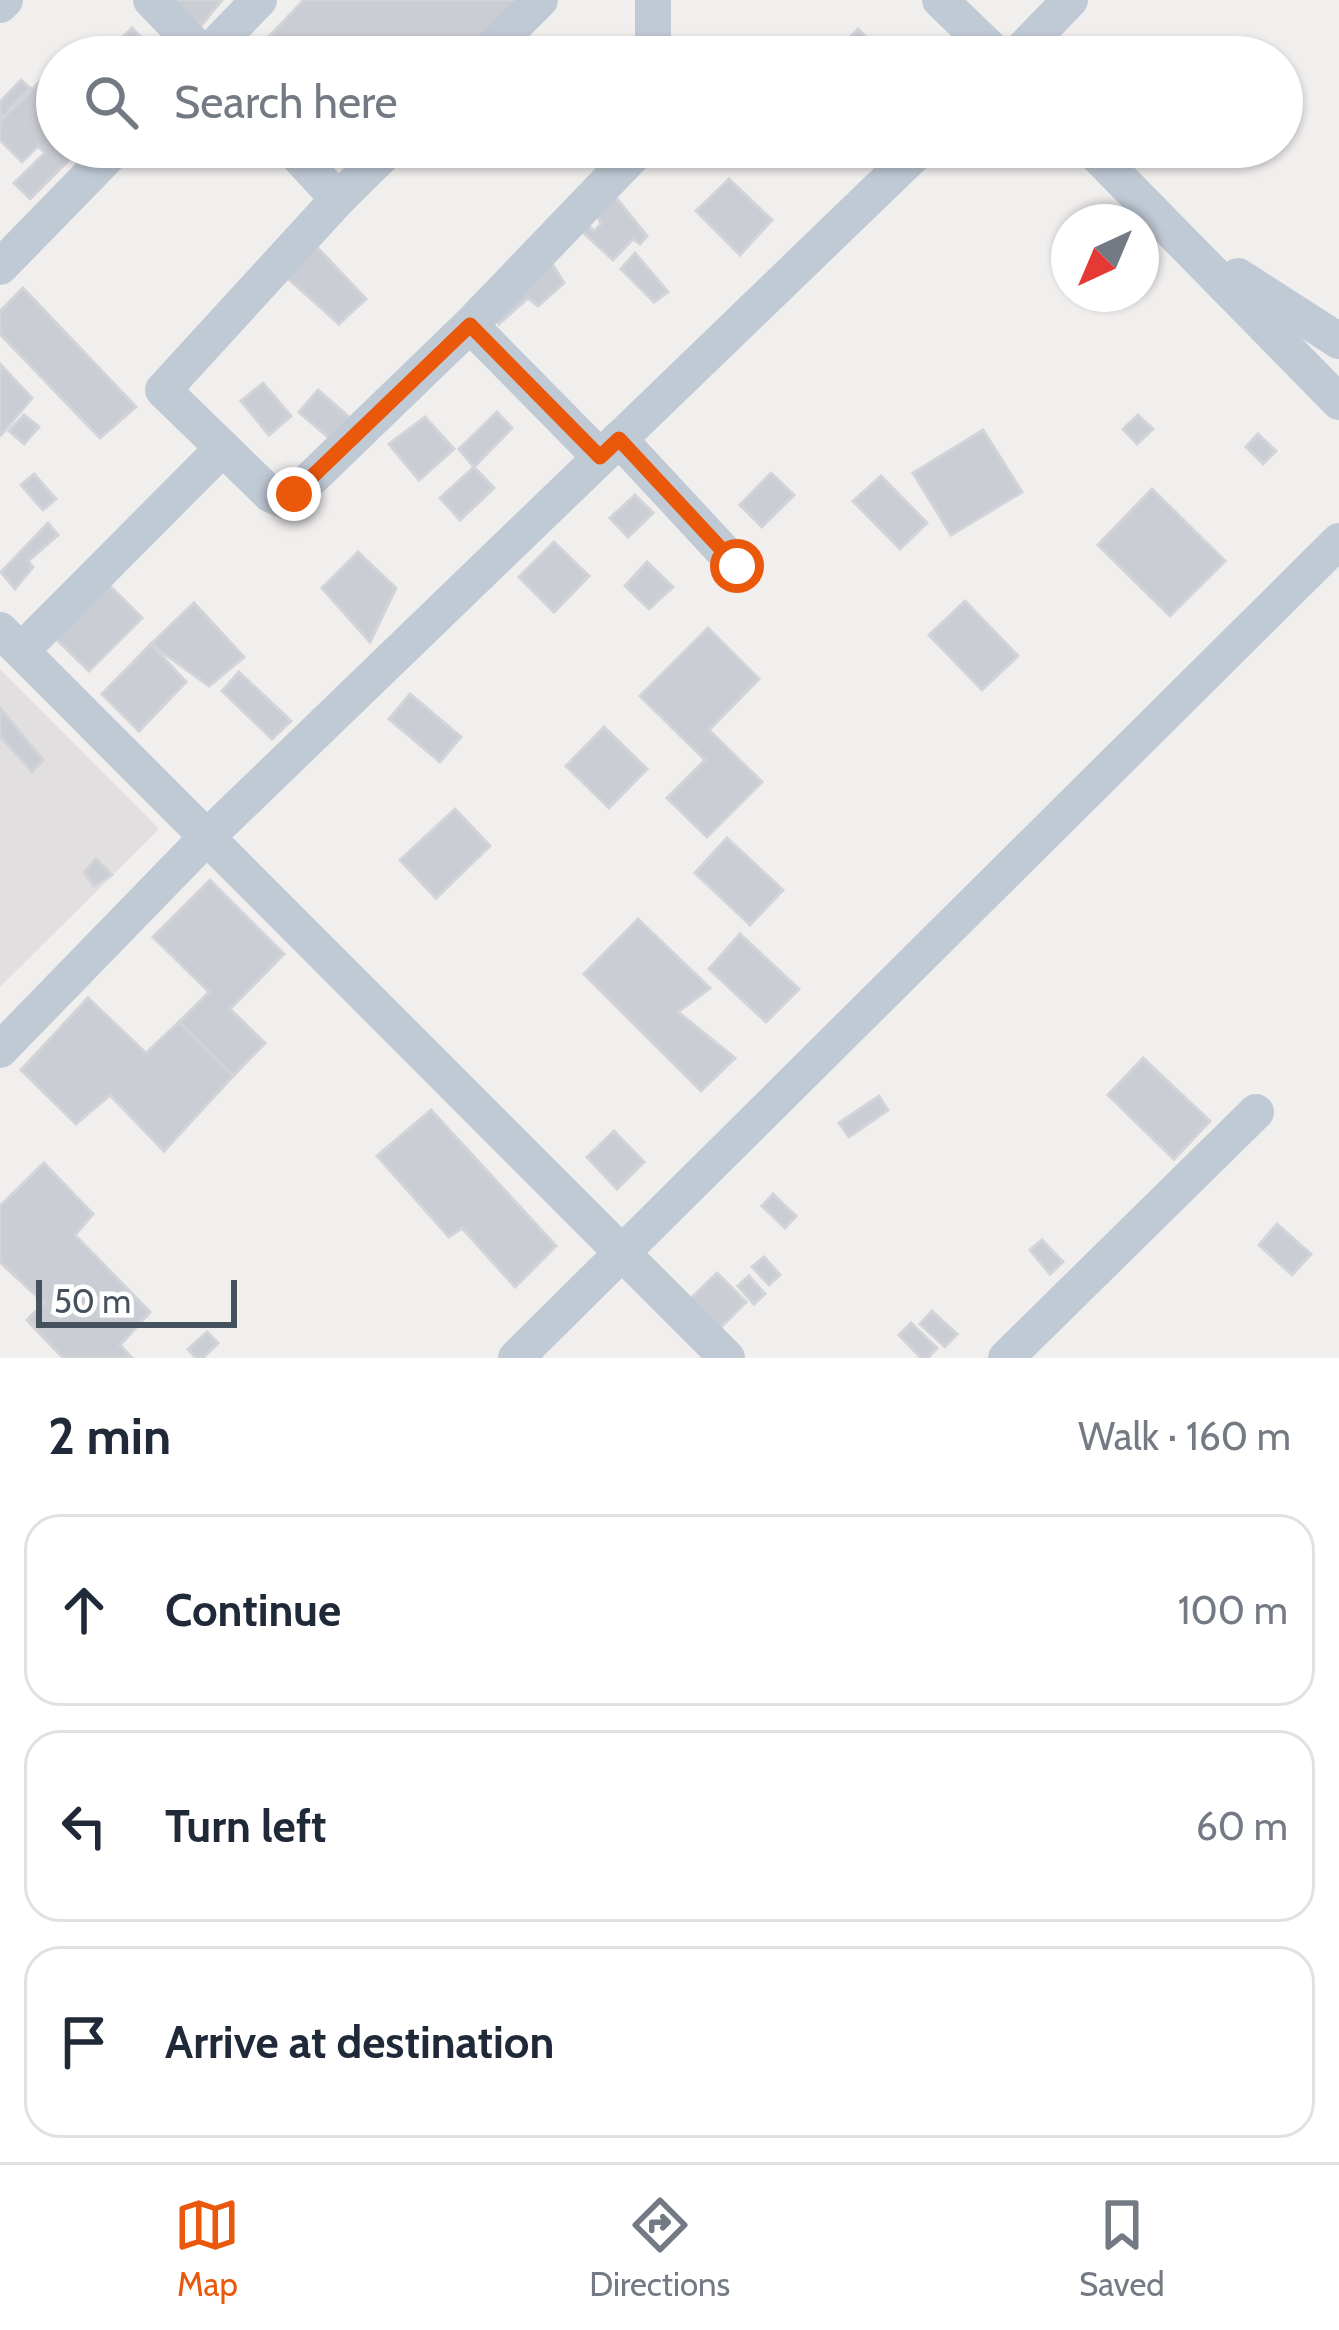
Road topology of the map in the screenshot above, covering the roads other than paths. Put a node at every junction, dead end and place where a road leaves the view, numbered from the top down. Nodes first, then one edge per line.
1 (151, 0) edge
2 (259, 0) edge
3 (540, 0) edge
4 (652, 0) edge
5 (940, 0) edge
6 (1070, 0) edge
7 (185, 36) edge
8 (225, 36) edge
9 (504, 36) edge
10 (653, 36) edge
11 (977, 36) edge
12 (1035, 36) edge
13 (97, 168) edge
14 (309, 168) edge
15 (370, 168) edge
16 (621, 168) edge
17 (900, 168) edge
18 (1111, 168) edge
19 (338, 199) junction
20 (1185, 242) junction
21 (0, 267) edge
22 (470, 325) junction
23 (1339, 341) edge
24 (1339, 402) edge
25 (224, 448) junction
26 (610, 448) junction
27 (1339, 541) edge
28 (737, 566) dead end
29 (10, 640) edge
30 (207, 837) junction
31 (0, 1051) edge
32 (1256, 1112) dead end
33 (622, 1254) junction
34 (516, 1358) edge
35 (727, 1358) edge
36 (1006, 1358) edge

1 - 7 street
2 - 8 street
3 - 9 street
4 - 10 street
5 - 11 street
6 - 12 street
13 - 21 street
14 - 19 street
15 - 19 street
16 - 22 street
17 - 26 street
18 - 20 street
19 - 25 street
20 - 23 street
20 - 24 street
22 - 25 street
22 - 26 street
25 - 29 street
26 - 28 street
26 - 30 street
27 - 33 street
29 - 30 street
30 - 31 street
30 - 33 street
32 - 36 street
33 - 34 street
33 - 35 street

